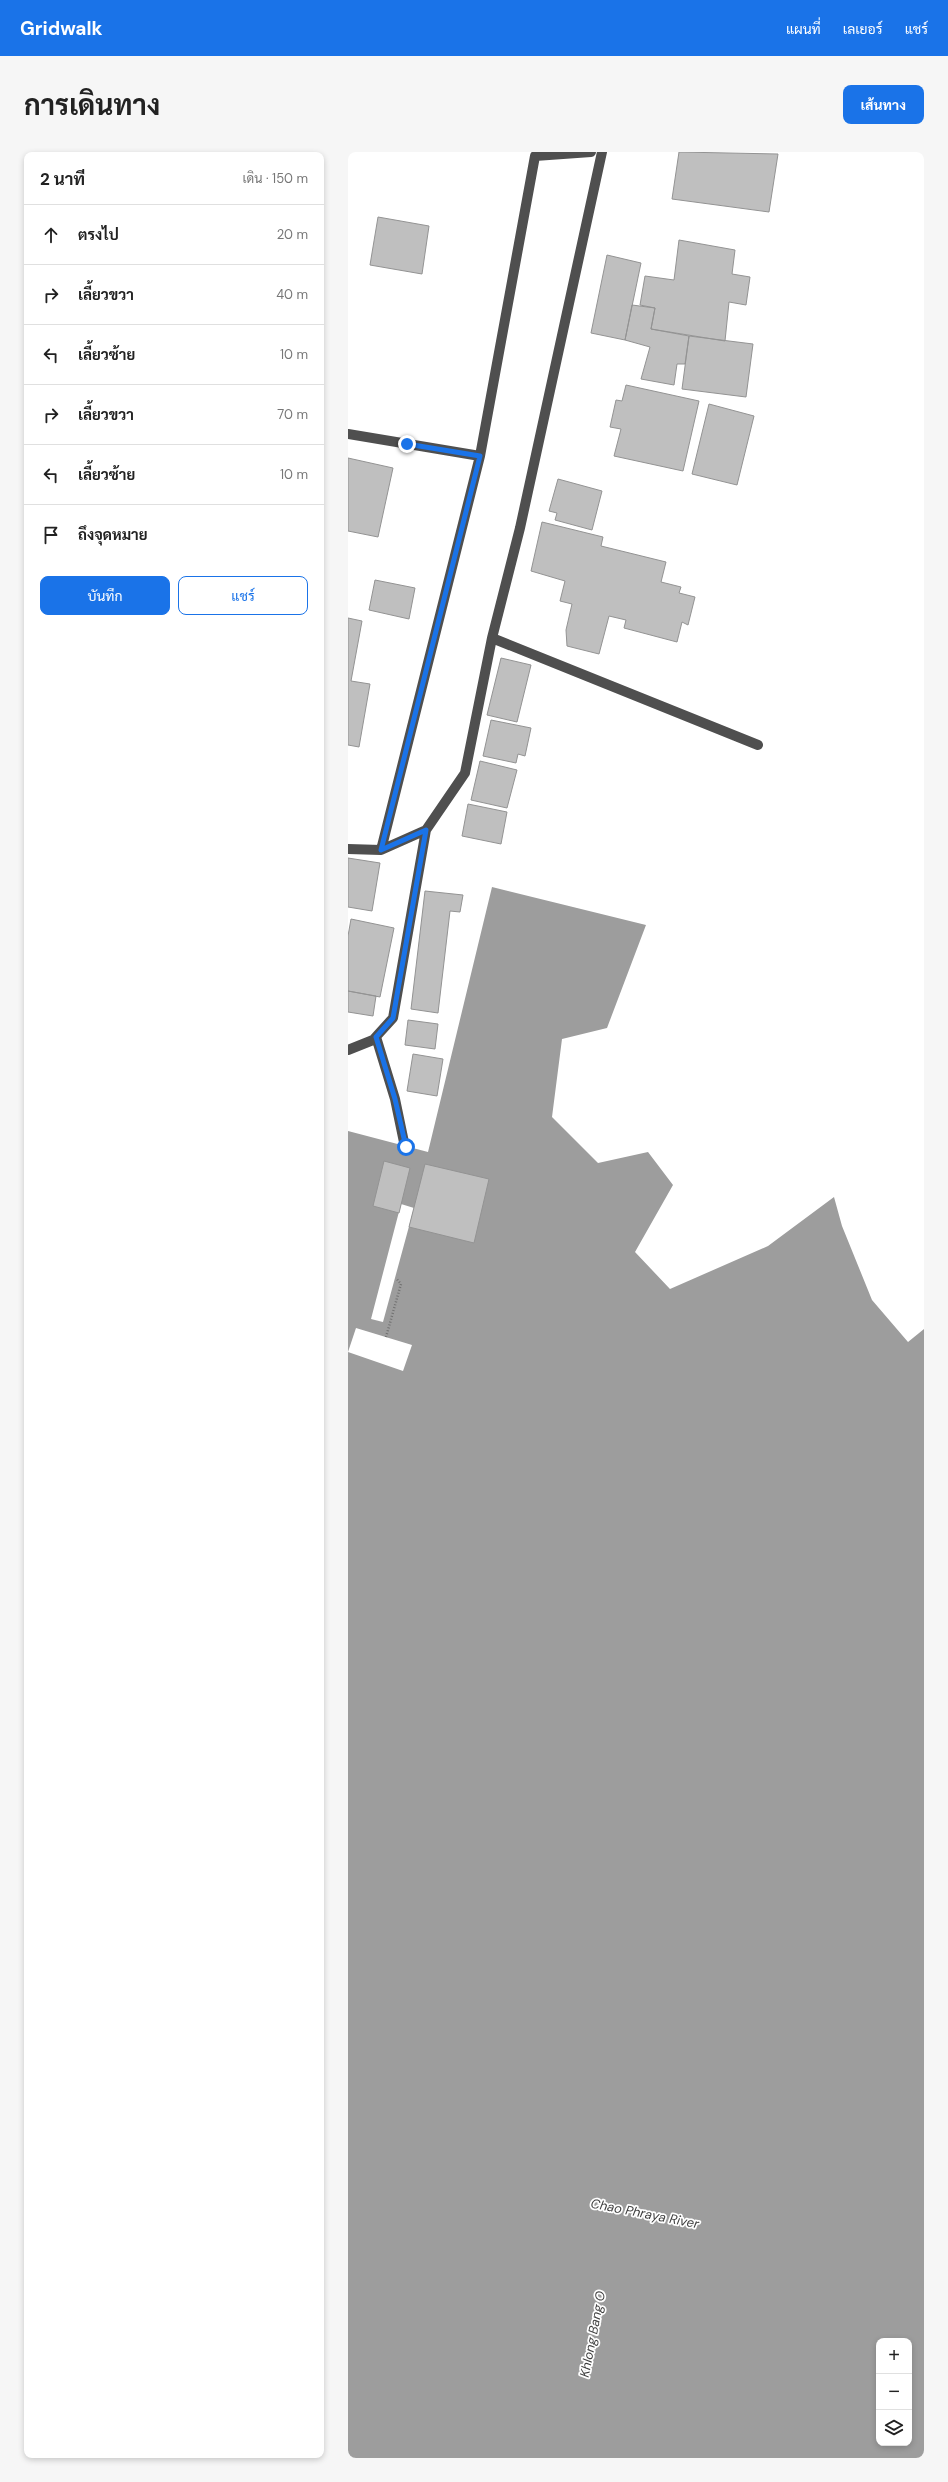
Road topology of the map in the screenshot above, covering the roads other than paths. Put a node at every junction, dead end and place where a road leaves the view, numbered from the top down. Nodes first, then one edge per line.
1 (591, 152) edge
2 (602, 152) edge
3 (348, 434) edge
4 (480, 456) junction
5 (492, 638) junction
6 (758, 745) dead end
7 (426, 830) junction
8 (348, 849) edge
9 (381, 850) junction
10 (376, 1037) junction
11 (348, 1050) edge
12 (406, 1147) dead end

1 - 4 lane
2 - 5 lane
3 - 4 lane
4 - 9 lane
5 - 6 lane
5 - 7 lane
7 - 9 lane
7 - 10 lane
8 - 9 lane
10 - 11 lane
10 - 12 lane

